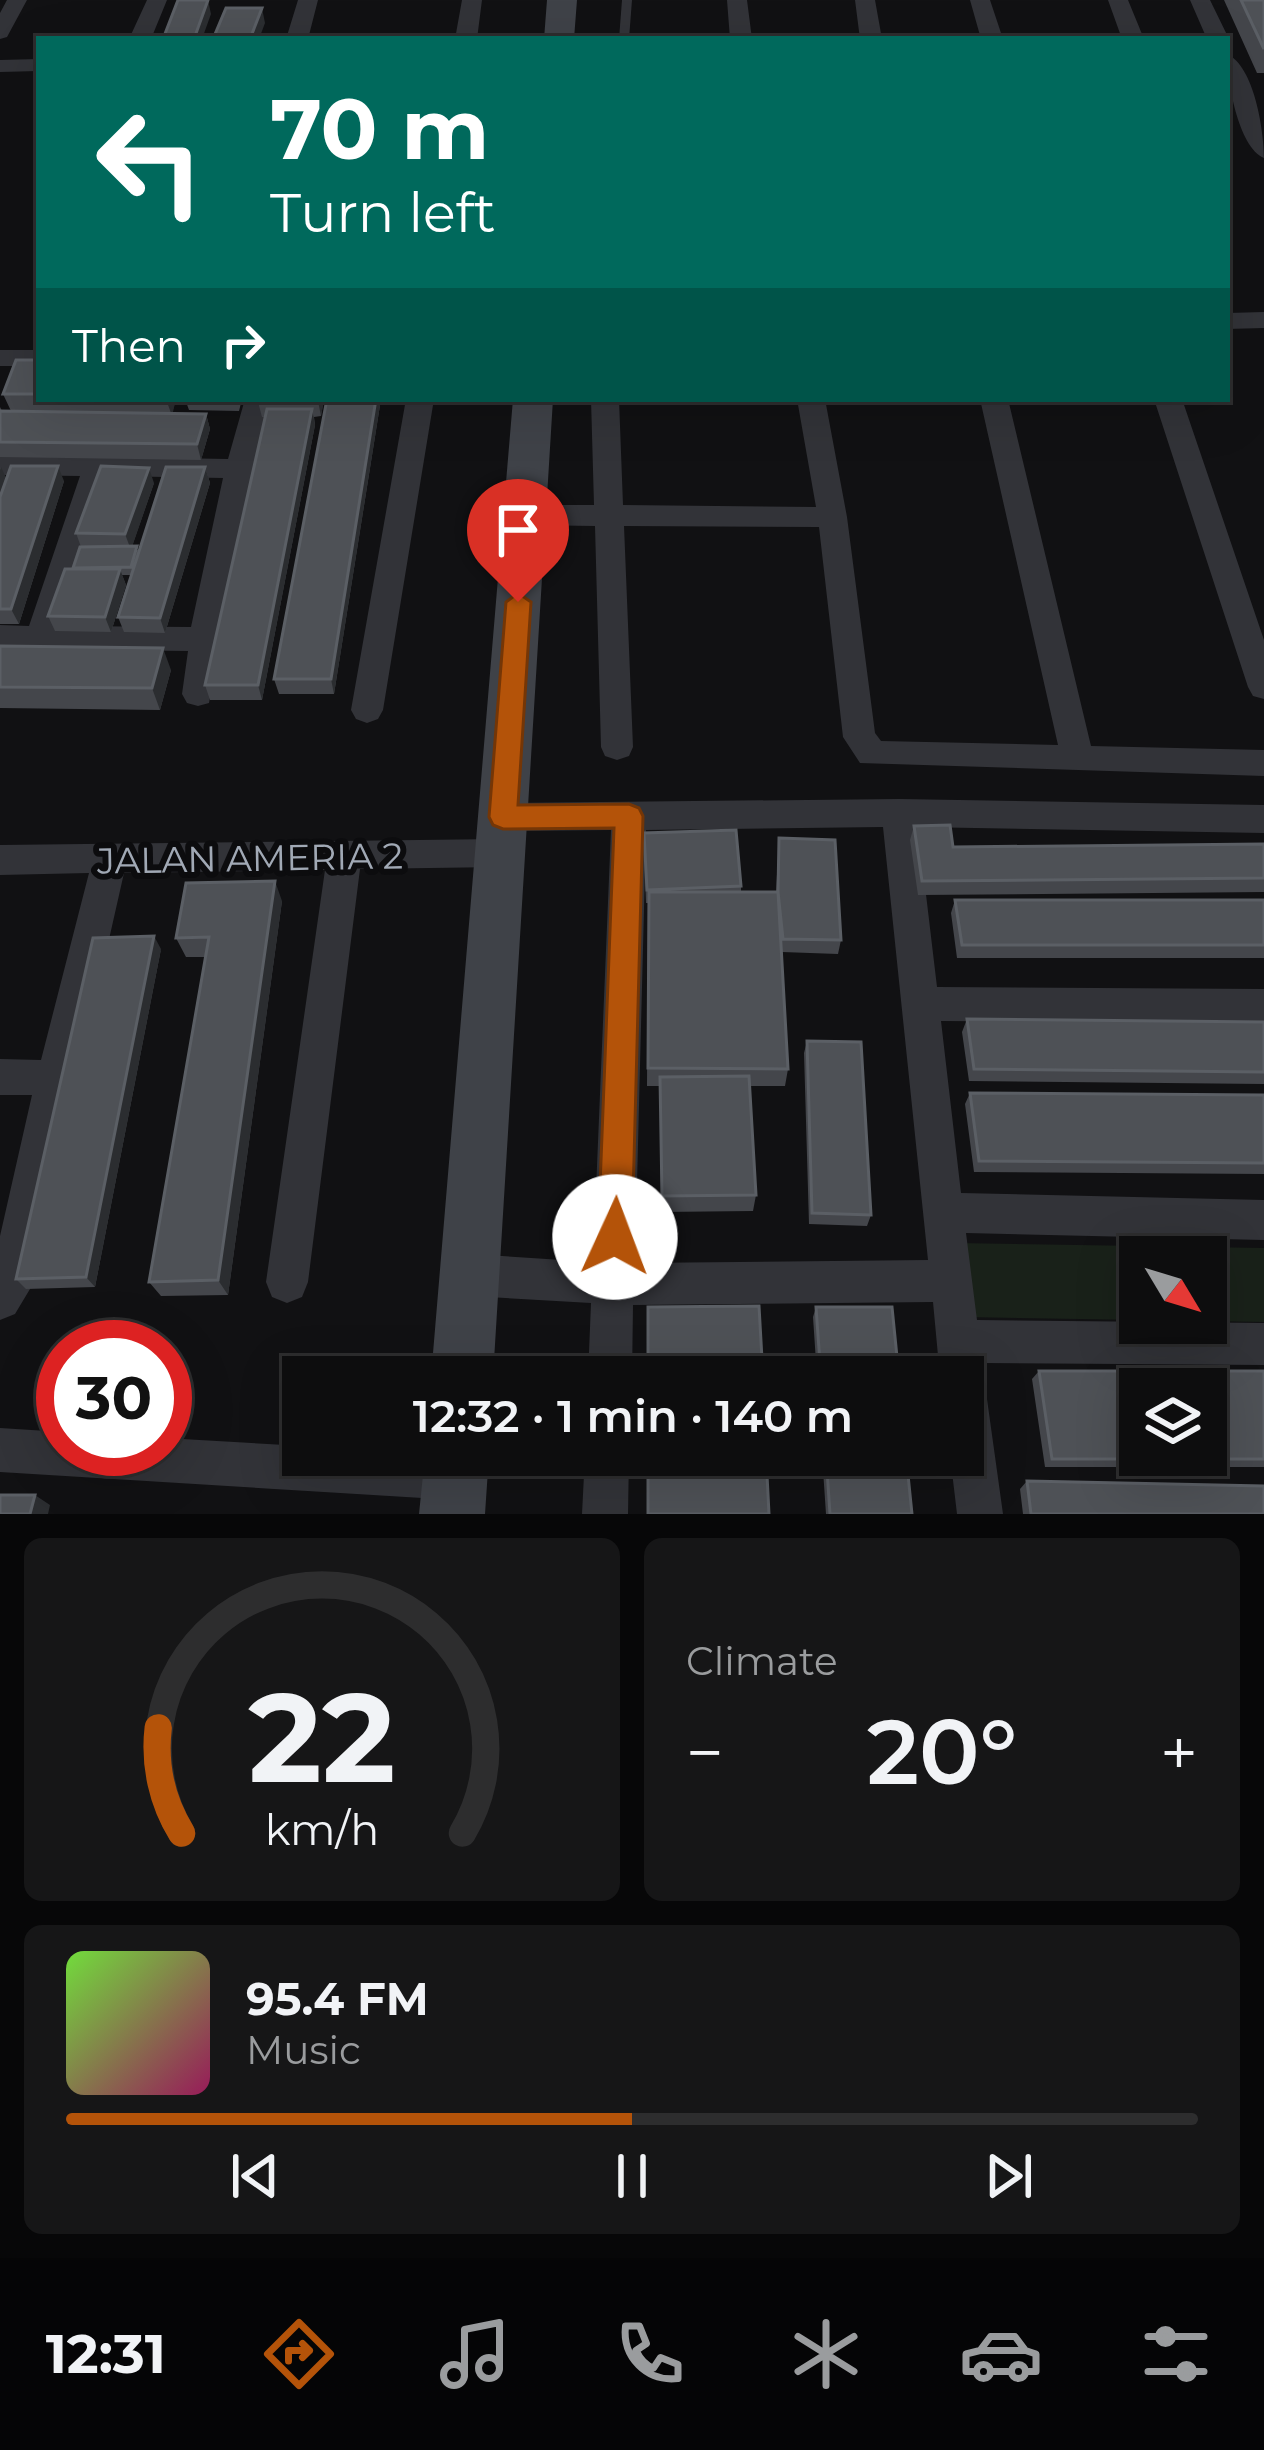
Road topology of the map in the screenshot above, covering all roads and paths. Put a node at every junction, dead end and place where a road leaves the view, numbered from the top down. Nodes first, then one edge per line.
1 (17, 0) edge
2 (157, 0) edge
3 (308, 0) edge
4 (472, 0) edge
5 (562, 0) edge
6 (627, 0) edge
7 (737, 0) edge
8 (865, 0) edge
9 (980, 0) edge
10 (1118, 0) edge
11 (1200, 0) edge
12 (0, 33) edge
13 (141, 36) edge
14 (298, 36) edge
15 (466, 36) edge
16 (559, 36) edge
17 (624, 36) edge
18 (741, 36) edge
19 (871, 36) edge
20 (991, 36) edge
21 (1132, 36) edge
22 (1217, 36) edge
23 (36, 65) edge
24 (0, 66) edge
25 (1232, 70) edge
26 (1264, 81) edge
27 (1264, 151) edge
28 (1264, 320) edge
29 (1230, 321) edge
30 (0, 358) edge
31 (36, 358) edge
32 (258, 402) edge
33 (419, 402) edge
34 (533, 402) edge
35 (605, 402) edge
36 (812, 402) edge
37 (995, 402) edge
38 (1169, 402) edge
39 (0, 465) edge
40 (98, 466) junction
41 (239, 469) junction
42 (608, 513) junction
43 (525, 514) junction
44 (832, 517) junction
45 (40, 636) junction
46 (0, 637) edge
47 (204, 639) junction
48 (1264, 687) edge
49 (198, 694) dead end
50 (368, 710) dead end
51 (617, 747) dead end
52 (1078, 759) junction
53 (1264, 763) edge
54 (899, 813) junction
55 (629, 816) junction
56 (1264, 819) edge
57 (502, 835) junction
58 (344, 858) junction
59 (0, 860) edge
60 (110, 860) junction
61 (923, 1004) junction
62 (1264, 1006) edge
63 (0, 1077) edge
64 (55, 1078) junction
65 (940, 1212) junction
66 (1264, 1220) edge
67 (470, 1275) junction
68 (949, 1281) junction
69 (287, 1282) dead end
70 (614, 1283) junction
71 (0, 1299) edge
72 (1264, 1344) edge
73 (464, 1356) edge
74 (611, 1356) edge
75 (959, 1356) edge
76 (984, 1358) edge
77 (0, 1450) edge
78 (607, 1476) edge
79 (975, 1476) edge
80 (455, 1482) edge
81 (605, 1514) edge
82 (980, 1514) edge

1 - 12 street
2 - 13 street
3 - 14 street
4 - 15 street
5 - 16 street
6 - 17 lane
7 - 18 street
8 - 19 street
9 - 20 street
10 - 21 street
11 - 22 street
23 - 24 street
25 - 26 street
25 - 27 street
28 - 29 street
30 - 31 street
32 - 41 street
33 - 50 street
34 - 43 street
35 - 42 street
36 - 44 street
37 - 52 street
38 - 48 street
39 - 40 street
40 - 41 street
40 - 45 street
41 - 47 street
42 - 43 street
42 - 44 street
42 - 51 street
43 - 57 street
44 - 52 street
45 - 46 street
45 - 47 street
47 - 49 street
52 - 53 street
54 - 55 street, JALAN AMERIA 2
54 - 56 street, JALAN AMERIA 2
54 - 61 street
55 - 57 street, JALAN AMERIA 2
55 - 70 street
57 - 58 street, JALAN AMERIA 2
57 - 67 street
58 - 60 street, JALAN AMERIA 2
58 - 69 street
59 - 60 street, JALAN AMERIA 2
60 - 64 street
61 - 62 street
61 - 65 street
63 - 64 street
64 - 71 street
65 - 66 street
65 - 68 street
67 - 70 street
67 - 73 street
68 - 70 street
68 - 75 street
70 - 74 street
72 - 76 street
77 - 80 street
78 - 81 street
79 - 82 street

